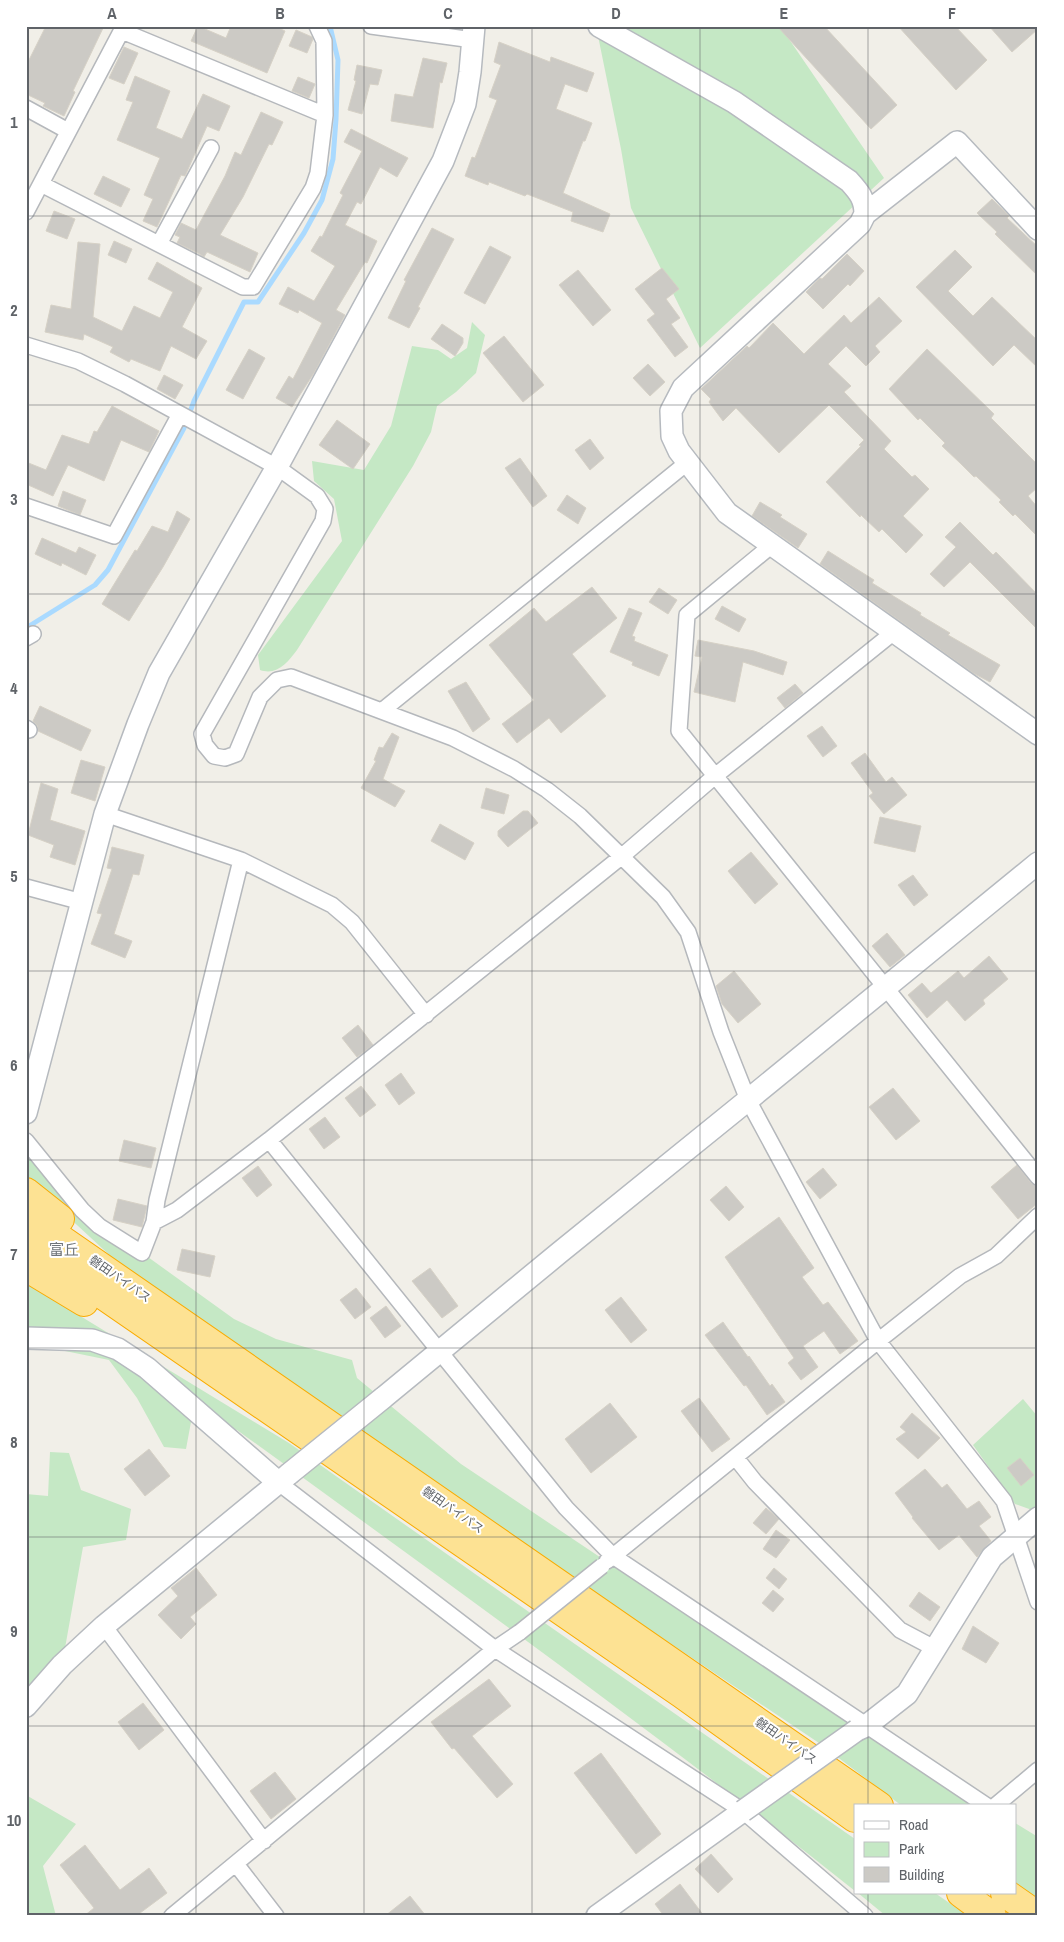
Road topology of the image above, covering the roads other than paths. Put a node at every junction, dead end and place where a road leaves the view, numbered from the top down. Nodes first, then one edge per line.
1 (317, 26) edge
2 (371, 26) edge
3 (599, 26) edge
4 (123, 28) edge
5 (473, 33) edge
6 (26, 108) edge
7 (324, 115) junction
8 (68, 131) junction
9 (211, 148) dead end
10 (40, 184) junction
11 (26, 212) edge
12 (865, 214) junction
13 (1038, 228) edge
14 (159, 244) junction
15 (26, 345) edge
16 (180, 414) junction
17 (688, 462) junction
18 (277, 467) junction
19 (26, 506) edge
20 (772, 545) junction
21 (894, 632) junction
22 (383, 710) junction
23 (1038, 734) edge
24 (715, 776) junction
25 (105, 814) junction
26 (620, 857) junction
27 (241, 860) junction
28 (1038, 863) edge
29 (26, 886) edge
30 (82, 902) junction
31 (886, 988) junction
32 (426, 1014) junction
33 (748, 1100) junction
34 (26, 1113) edge
35 (269, 1140) junction
36 (26, 1141) edge
37 (1038, 1177) edge
38 (26, 1192) edge
39 (26, 1215) edge
40 (1038, 1216) edge
41 (154, 1222) junction
42 (26, 1242) edge
43 (26, 1267) edge
44 (26, 1338) edge
45 (878, 1341) junction
46 (440, 1351) junction
47 (247, 1380) junction
48 (736, 1458) junction
49 (284, 1478) junction
50 (1038, 1518) edge
51 (1015, 1535) junction
52 (608, 1561) junction
53 (1038, 1602) edge
54 (104, 1626) junction
55 (495, 1649) junction
56 (936, 1649) junction
57 (26, 1706) edge
58 (861, 1728) junction
59 (1038, 1770) edge
60 (876, 1804) edge
61 (984, 1804) edge
62 (996, 1804) edge
63 (743, 1811) junction
64 (854, 1817) edge
65 (264, 1841) junction
66 (236, 1864) junction
67 (962, 1894) edge
68 (1006, 1894) edge
69 (172, 1916) edge
70 (276, 1916) edge
71 (597, 1916) edge
72 (865, 1916) edge
73 (992, 1916) edge
74 (1038, 1916) edge

1 - 7 street
2 - 5 street
3 - 12 street
4 - 7 street
4 - 8 street
5 - 18 street
6 - 8 street
7 - 14 street
8 - 10 street
9 - 14 street
10 - 11 street
10 - 14 street
12 - 13 street
12 - 17 street
15 - 16 street
16 - 18 street
16 - 19 street
17 - 20 street
17 - 22 street
18 - 22 street
18 - 25 street
20 - 21 street
20 - 24 street
21 - 23 street
21 - 24 street
22 - 26 street
24 - 26 street
24 - 31 street
25 - 27 street
25 - 30 street
26 - 32 street
26 - 33 street
27 - 32 street
27 - 41 street
28 - 31 street
29 - 30 street
30 - 34 street
31 - 33 street
31 - 37 street
32 - 35 street
33 - 45 street
33 - 46 street
35 - 41 street
35 - 46 street
36 - 41 street
38 - 47 highway
39 - 47 highway, 磐田バイパス
40 - 45 street
42 - 47 highway, 磐田バイパス
43 - 47 highway
44 - 49 street
45 - 48 street
45 - 51 street
46 - 49 street, bridge
46 - 52 street
47 - 60 highway, 磐田バイパス
47 - 64 highway, 磐田バイパス
48 - 52 street
48 - 56 street
49 - 54 street
49 - 55 street
50 - 51 street
51 - 53 street
51 - 56 street
52 - 55 street, bridge
52 - 58 street
54 - 57 street
54 - 65 street
55 - 63 street
55 - 65 street
56 - 58 street
58 - 61 street
58 - 63 street, bridge
59 - 62 street
63 - 71 street
63 - 72 street
65 - 66 street
66 - 69 street
66 - 70 street
67 - 73 highway
68 - 74 highway

